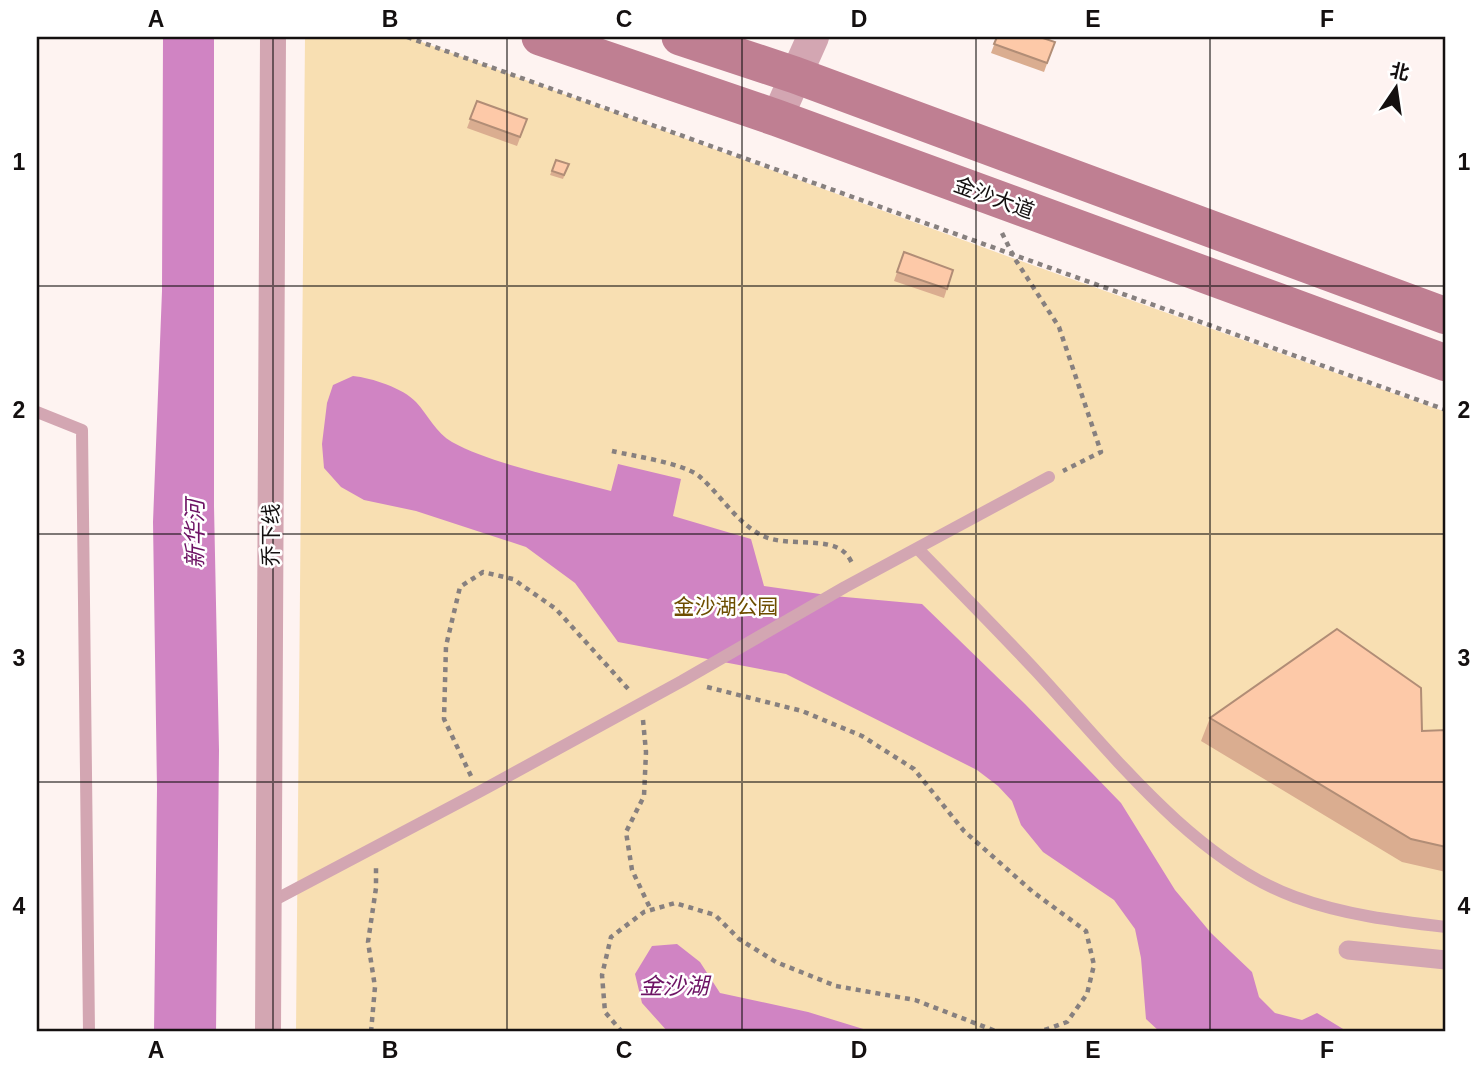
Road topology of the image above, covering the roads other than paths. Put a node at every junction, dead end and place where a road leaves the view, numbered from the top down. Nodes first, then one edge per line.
1 (273, 37) edge
2 (540, 37) edge
3 (681, 37) edge
4 (813, 37) edge
5 (795, 75) junction
6 (777, 118) junction
7 (1446, 316) edge
8 (1446, 363) edge
9 (37, 412) edge
10 (1049, 477) road end
11 (918, 549) junction
12 (269, 903) junction
13 (1446, 928) edge
14 (1348, 950) dead end
15 (1446, 960) edge
16 (89, 1032) edge
17 (268, 1032) edge

1 - 12 street, 乔下线
2 - 6 main road, 金沙大道
3 - 5 main road
4 - 5 street
5 - 6 street
5 - 7 main road
6 - 8 main road, 金沙大道
9 - 16 lane
10 - 11 lane
11 - 12 lane
11 - 13 lane
12 - 17 street, 乔下线
14 - 15 street

